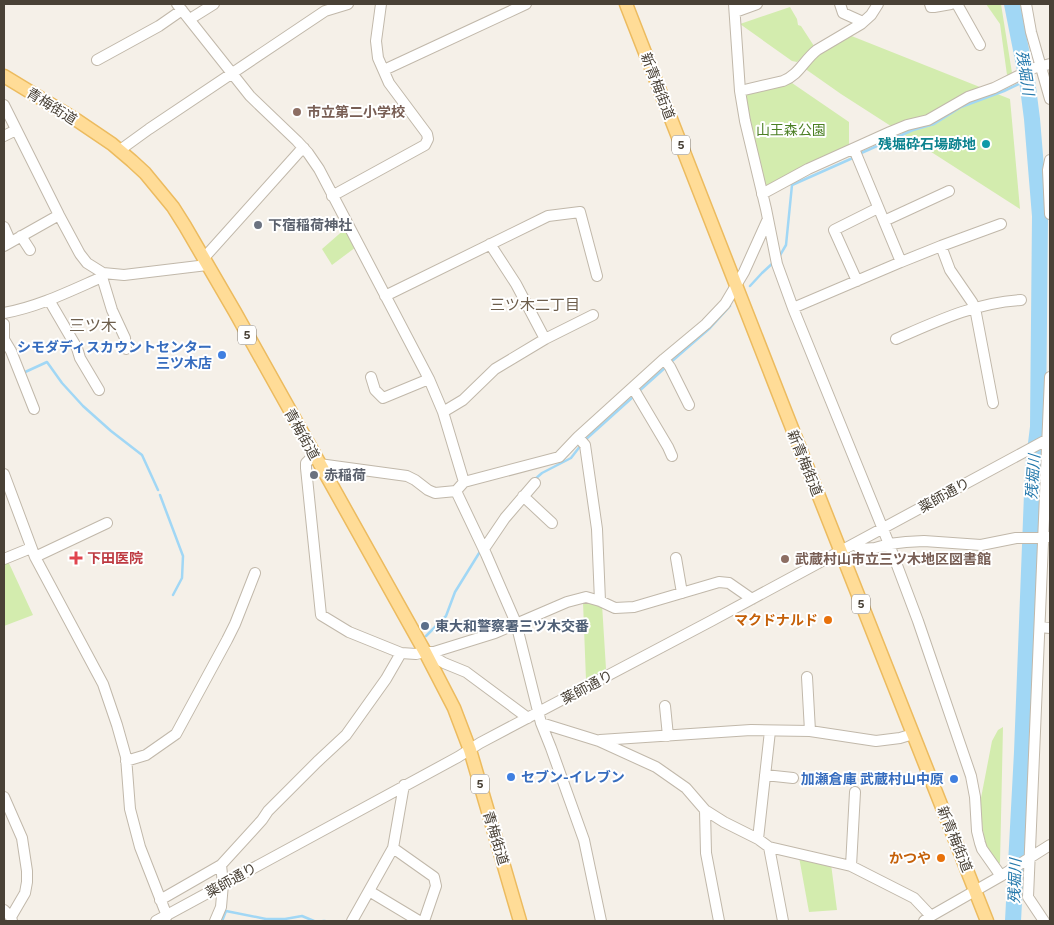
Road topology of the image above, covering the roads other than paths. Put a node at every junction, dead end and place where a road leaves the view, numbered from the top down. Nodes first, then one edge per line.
1 (214, 4) edge
2 (348, 4) edge
3 (381, 4) edge
4 (526, 4) edge
5 (626, 4) edge
6 (757, 4) edge
7 (840, 4) edge
8 (878, 4) edge
9 (930, 4) edge
10 (951, 4) edge
11 (957, 4) edge
12 (1026, 4) edge
13 (180, 7) edge
14 (328, 7) edge
15 (735, 8) edge
16 (190, 19) junction
17 (863, 22) junction
18 (980, 45) dead end
19 (97, 60) dead end
20 (1042, 66) edge
21 (384, 70) junction
22 (231, 74) junction
23 (4, 76) edge
24 (740, 91) junction
25 (1050, 99) edge
26 (4, 105) edge
27 (16, 130) junction
28 (4, 136) edge
29 (304, 148) junction
30 (120, 150) junction
31 (856, 152) junction
32 (1050, 160) edge
33 (949, 191) dead end
34 (762, 194) junction
35 (332, 196) junction
36 (878, 208) junction
37 (1050, 214) edge
38 (59, 215) junction
39 (767, 221) junction
40 (884, 221) junction
41 (1001, 224) dead end
42 (21, 236) junction
43 (490, 244) junction
44 (4, 246) edge
45 (941, 246) junction
46 (30, 250) dead end
47 (205, 262) junction
48 (901, 262) junction
49 (102, 275) junction
50 (597, 276) dead end
51 (857, 281) junction
52 (736, 287) junction
53 (385, 296) junction
54 (49, 300) junction
55 (1021, 300) dead end
56 (793, 308) junction
57 (975, 308) junction
58 (4, 312) edge
59 (593, 315) dead end
60 (4, 324) edge
61 (545, 338) junction
62 (896, 340) dead end
63 (4, 343) edge
64 (126, 350) dead end
65 (667, 363) junction
66 (371, 378) dead end
67 (1050, 378) edge
68 (429, 379) junction
69 (99, 390) dead end
70 (636, 392) junction
71 (994, 403) dead end
72 (689, 405) dead end
73 (34, 410) dead end
74 (444, 412) junction
75 (1048, 439) edge
76 (582, 441) junction
77 (672, 456) dead end
78 (317, 460) junction
79 (4, 474) edge
80 (464, 482) junction
81 (535, 483) dead end
82 (456, 491) junction
83 (523, 496) junction
84 (107, 523) dead end
85 (552, 523) dead end
86 (883, 528) junction
87 (1044, 538) edge
88 (854, 544) junction
89 (889, 544) junction
90 (483, 547) junction
91 (840, 551) junction
92 (33, 553) junction
93 (676, 558) dead end
94 (4, 559) edge
95 (255, 573) dead end
96 (682, 593) junction
97 (752, 599) junction
98 (600, 601) junction
99 (516, 623) junction
100 (1045, 627) edge
101 (425, 652) junction
102 (401, 653) junction
103 (807, 677) dead end
104 (665, 706) dead end
105 (528, 718) junction
106 (539, 718) junction
107 (770, 731) junction
108 (810, 731) junction
109 (913, 734) junction
110 (668, 736) junction
111 (600, 740) junction
112 (470, 750) junction
113 (126, 761) junction
114 (765, 775) junction
115 (792, 778) dead end
116 (404, 785) junction
117 (855, 792) dead end
118 (4, 796) edge
119 (705, 810) junction
120 (758, 839) junction
121 (1050, 845) edge
122 (769, 847) junction
123 (393, 848) junction
124 (1028, 858) junction
125 (221, 865) junction
126 (851, 866) junction
127 (1002, 876) junction
128 (223, 884) junction
129 (369, 891) junction
130 (976, 891) junction
131 (160, 900) junction
132 (9, 916) edge
133 (927, 919) edge
134 (160, 920) edge
135 (215, 921) edge
136 (352, 921) edge
137 (419, 921) edge
138 (424, 921) edge
139 (520, 921) edge
140 (601, 921) edge
141 (719, 921) edge
142 (784, 921) edge
143 (987, 921) edge
144 (1044, 921) edge

1 - 16 street
2 - 14 street
3 - 21 street
4 - 21 street
5 - 52 main road, 新青梅街道 / 5
6 - 15 street
7 - 17 street
8 - 17 street
9 - 10 street
11 - 18 street
12 - 20 street
13 - 16 street
13 - 19 street
14 - 22 street
15 - 24 street
16 - 22 street
17 - 24 street
20 - 25 street
20 - 31 street
21 - 35 street
22 - 29 street
22 - 30 street
23 - 30 main road, 青梅街道 / 5
24 - 34 street
26 - 27 street
27 - 28 street
27 - 38 street
29 - 35 street
29 - 47 street
30 - 47 main road, 青梅街道 / 5
31 - 34 street
31 - 36 street
32 - 37 street
33 - 40 street
34 - 39 street
35 - 53 street
36 - 40 street
36 - 51 street
38 - 42 street
38 - 49 street
39 - 52 street
39 - 56 street
40 - 48 street
41 - 45 street
42 - 44 street
42 - 46 street
43 - 50 street
43 - 53 street
43 - 61 street
45 - 48 street
45 - 57 street
47 - 49 street
47 - 78 main road, 青梅街道 / 5
48 - 51 street
49 - 54 street
49 - 64 street
51 - 56 street
52 - 65 street
52 - 91 main road, 新青梅街道 / 5
53 - 68 street
54 - 58 street
54 - 69 street
55 - 57 street
56 - 86 street
57 - 62 street
57 - 71 street
59 - 61 street
60 - 63 street
61 - 74 street
63 - 73 street
65 - 70 street
65 - 72 street
66 - 68 street
67 - 75 street
68 - 74 street
70 - 76 street
70 - 77 street
74 - 80 street
75 - 86 street, 薬師通り
75 - 87 street
76 - 80 street
76 - 98 street
78 - 82 street
78 - 101 main road, 青梅街道 / 5
78 - 102 street
79 - 92 street
80 - 82 street
81 - 83 street
82 - 90 street
83 - 85 street
83 - 90 street
84 - 92 street
86 - 88 street, 薬師通り
86 - 89 street
87 - 89 street
87 - 100 street
88 - 89 street
88 - 91 street, 薬師通り
89 - 127 street
90 - 99 street
91 - 97 street, 薬師通り
91 - 109 main road, 新青梅街道 / 5
92 - 94 street
92 - 113 street
93 - 96 street
95 - 113 street
96 - 97 street
96 - 98 street
97 - 106 street, 薬師通り
98 - 99 street
99 - 101 street
99 - 106 street
100 - 124 street
101 - 102 street
101 - 105 street
101 - 112 main road, 青梅街道 / 5
102 - 125 street
103 - 108 street
104 - 110 street
105 - 106 street, 薬師通り
105 - 112 street, 薬師通り
106 - 111 street
106 - 140 street
107 - 108 street
107 - 110 street
107 - 114 street
108 - 109 street
109 - 130 main road, 新青梅街道 / 5
110 - 111 street
111 - 119 street
112 - 116 street, 薬師通り
112 - 139 main road, 青梅街道 / 5
113 - 131 street
114 - 115 street
114 - 120 street
116 - 123 street
116 - 128 street, 薬師通り
117 - 126 street
118 - 132 street
119 - 120 street
119 - 141 street
120 - 122 street
121 - 124 street
122 - 126 street
122 - 142 street
123 - 129 street
123 - 138 street
124 - 127 street
124 - 144 street
125 - 128 street
125 - 131 street
126 - 133 street
127 - 130 street
128 - 134 street, 薬師通り
128 - 135 street
129 - 136 street
129 - 137 street
130 - 133 street
130 - 143 main road, 新青梅街道 / 5
131 - 134 street

